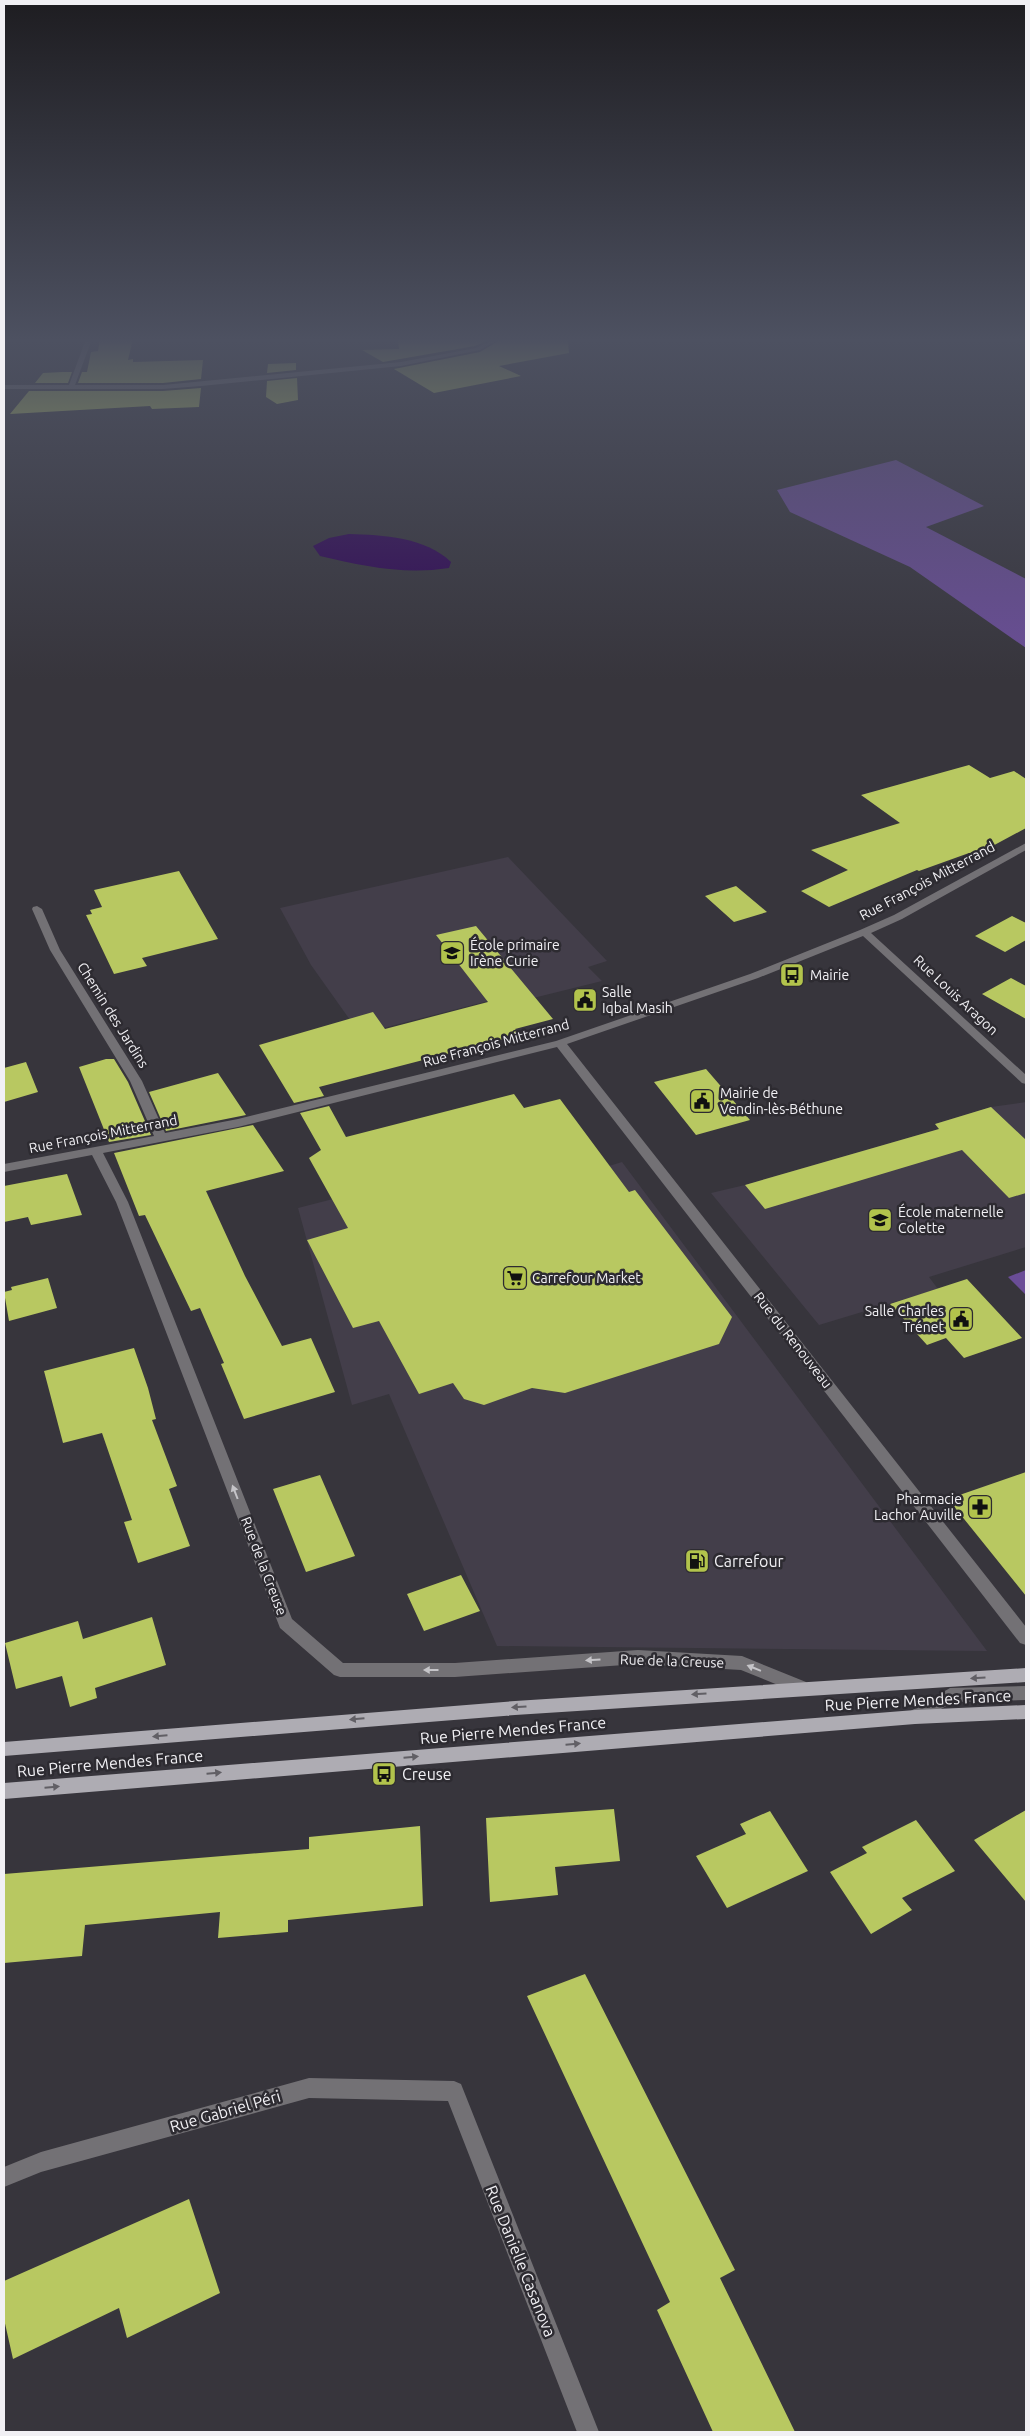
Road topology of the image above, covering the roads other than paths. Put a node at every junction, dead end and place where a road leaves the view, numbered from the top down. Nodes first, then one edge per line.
1 (1026, 846) edge
2 (37, 909) dead end
3 (864, 932) junction
4 (560, 1043) junction
5 (1026, 1081) edge
6 (160, 1139) junction
7 (98, 1152) junction
8 (4, 1168) edge
9 (1026, 1638) edge
10 (1026, 1675) edge
11 (800, 1687) junction
12 (1026, 1693) edge
13 (1026, 1712) edge
14 (915, 1717) junction
15 (4, 1749) edge
16 (4, 1790) edge
17 (454, 2091) joint
18 (4, 2177) edge
19 (588, 2432) edge

1 - 3 street, Rue François Mitterrand
2 - 6 street, Chemin des Jardins
3 - 4 street, Rue François Mitterrand
3 - 5 street, Rue Louis Aragon
4 - 6 street, Rue François Mitterrand
4 - 9 street, Rue du Renouveau
6 - 7 street, Rue François Mitterrand
7 - 8 street, Rue François Mitterrand
11 -> 7 street, Rue de la Creuse
10 -> 11 main road, Rue Pierre Mendes France
11 -> 15 main road, Rue Pierre Mendes France
12 - 14 street
13 - 14 main road, Rue Pierre Mendes France
16 -> 14 main road, Rue Pierre Mendes France
17 - 18 street, Rue Gabriel Péri
17 - 19 street, Rue Danielle Casanova

